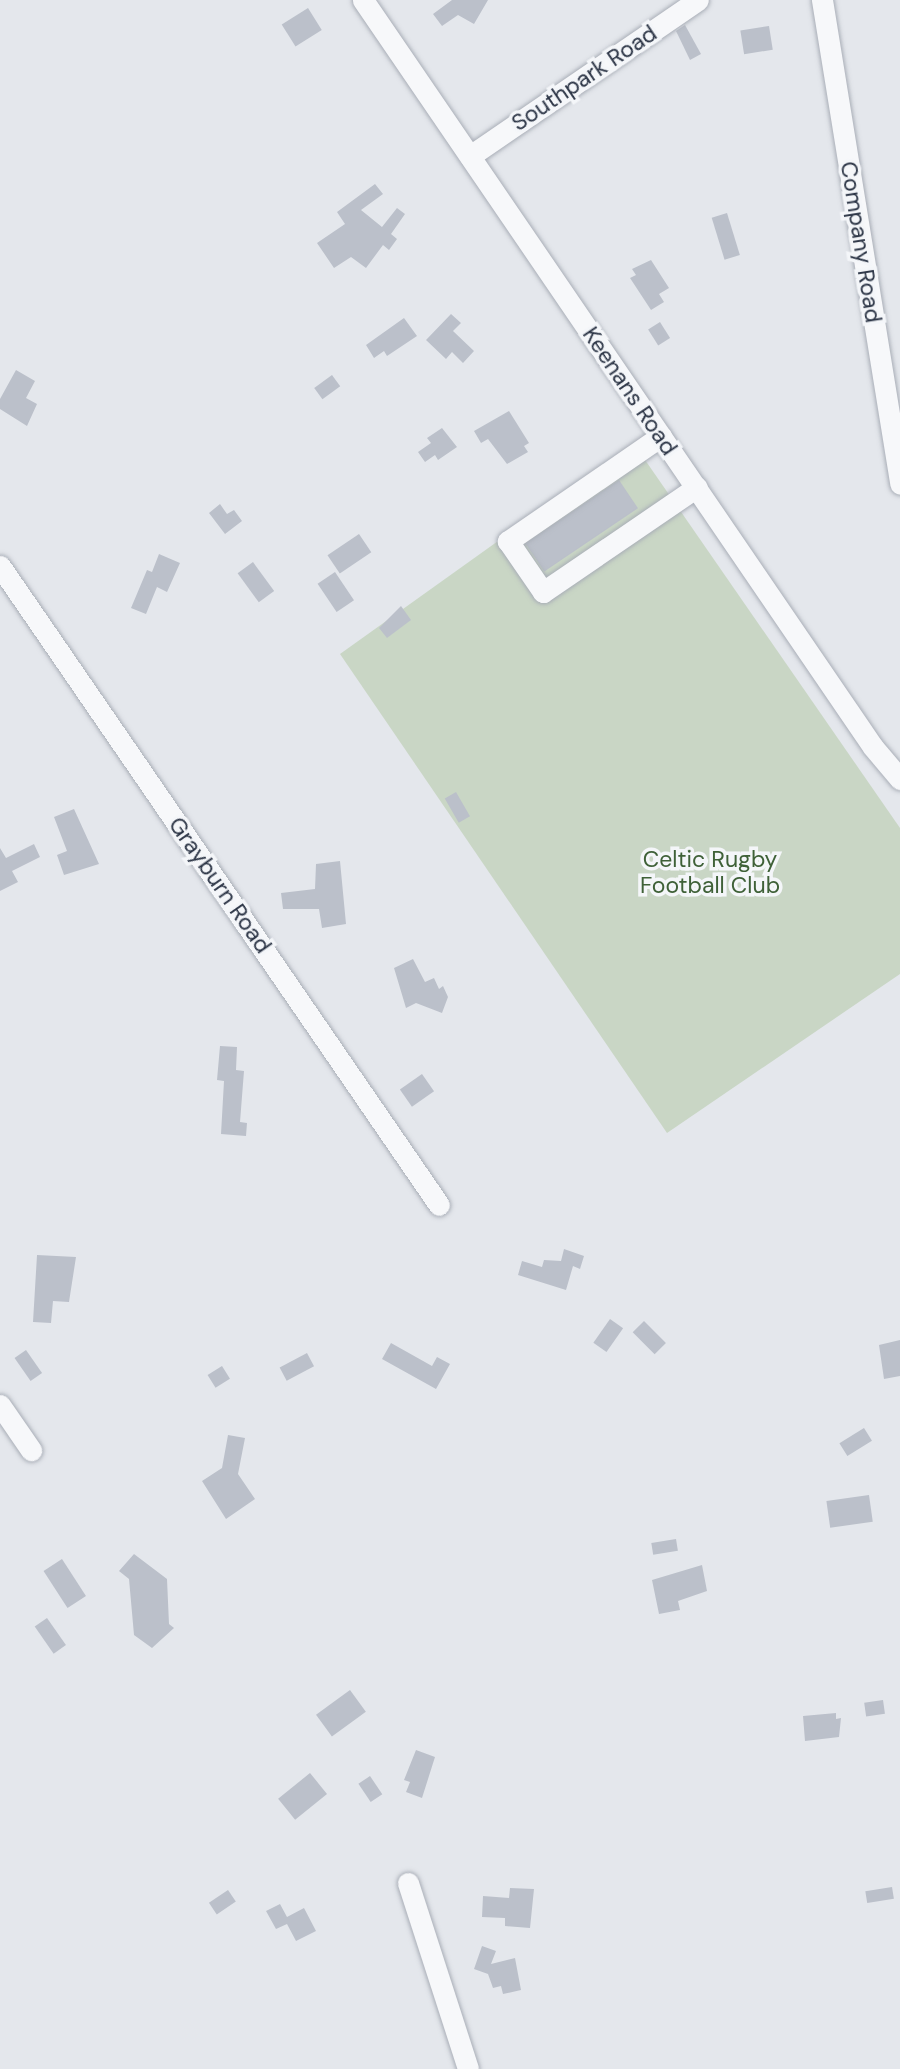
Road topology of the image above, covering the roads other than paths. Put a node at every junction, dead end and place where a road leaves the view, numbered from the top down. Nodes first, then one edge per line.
1 (363, 0) edge
2 (698, 0) edge
3 (822, 0) edge
4 (470, 156) junction
5 (661, 436) junction
6 (900, 484) edge
7 (696, 487) junction
8 (0, 566) edge
9 (900, 779) edge
10 (439, 1205) dead end
11 (0, 1405) edge
12 (30, 1450) dead end
13 (408, 1884) dead end
14 (468, 2069) edge

1 - 4 street, Keenans Road
2 - 4 street, Southpark Road
3 - 6 street, Company Road
4 - 5 street, Keenans Road
5 - 7 street, Keenans Road
5 - 7 street
7 - 9 street, Keenans Road
8 - 10 street, Grayburn Road
11 - 12 street
13 - 14 street

